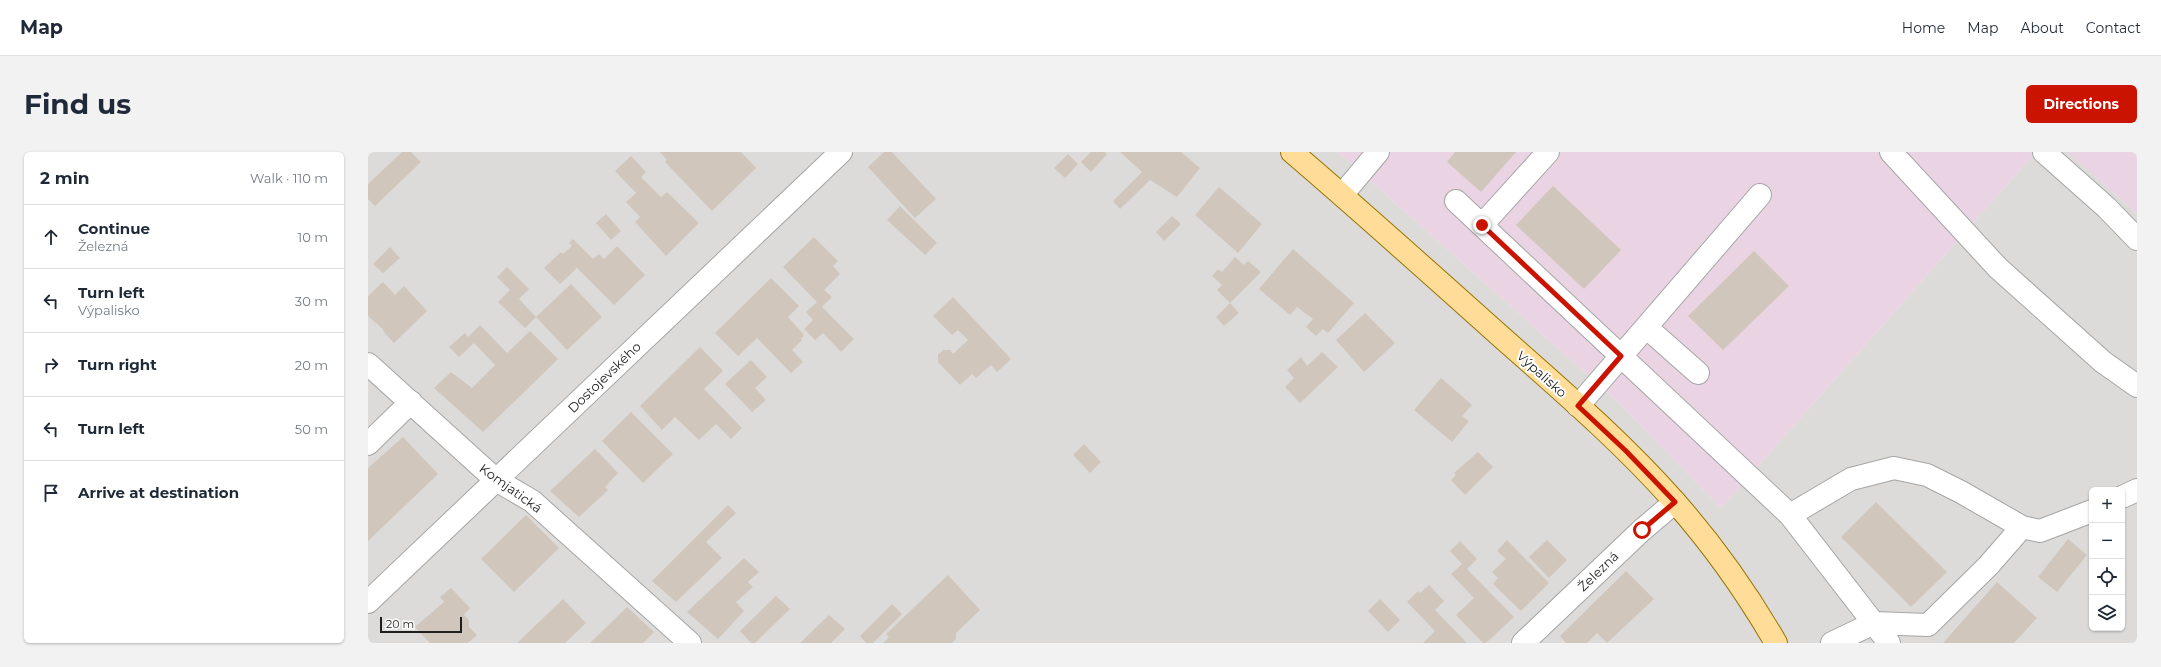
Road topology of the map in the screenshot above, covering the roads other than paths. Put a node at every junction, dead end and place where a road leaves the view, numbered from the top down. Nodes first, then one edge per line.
1 (840, 152) edge
2 (1292, 152) edge
3 (1378, 152) edge
4 (1548, 152) edge
5 (1891, 152) edge
6 (2044, 152) edge
7 (1342, 194) junction
8 (1760, 194) dead end
9 (1456, 201) dead end
10 (1482, 225) junction
11 (2137, 239) edge
12 (1646, 327) junction
13 (1621, 356) junction
14 (368, 364) edge
15 (1698, 373) dead end
16 (2137, 386) edge
17 (411, 402) junction
18 (1578, 406) junction
19 (368, 444) edge
20 (496, 480) junction
21 (2137, 490) edge
22 (2125, 496) edge
23 (1675, 502) junction
24 (2089, 512) edge
25 (1790, 515) junction
26 (2022, 527) junction
27 (368, 602) edge
28 (1874, 624) junction
29 (690, 643) edge
30 (1523, 643) edge
31 (1776, 643) edge
32 (1832, 643) edge
33 (1889, 643) edge

1 - 20 street, Dostojevského
2 - 7 main road, Výpalisko
3 - 7 street
4 - 10 street
5 - 16 street
6 - 11 street
7 - 18 main road, Výpalisko
8 - 12 street
9 - 10 street
10 - 13 street
12 - 13 street
12 - 15 street
13 - 18 street
13 - 25 street
14 - 17 street, Komjatická
17 - 19 street
17 - 20 street, Komjatická
18 - 23 main road, Výpalisko
20 - 27 street, Dostojevského
20 - 29 street, Komjatická
21 - 22 street
23 - 30 street, Železná
23 - 31 main road, Výpalisko
24 - 26 street
25 - 26 street
25 - 28 street
26 - 28 street
28 - 32 street
28 - 33 street

